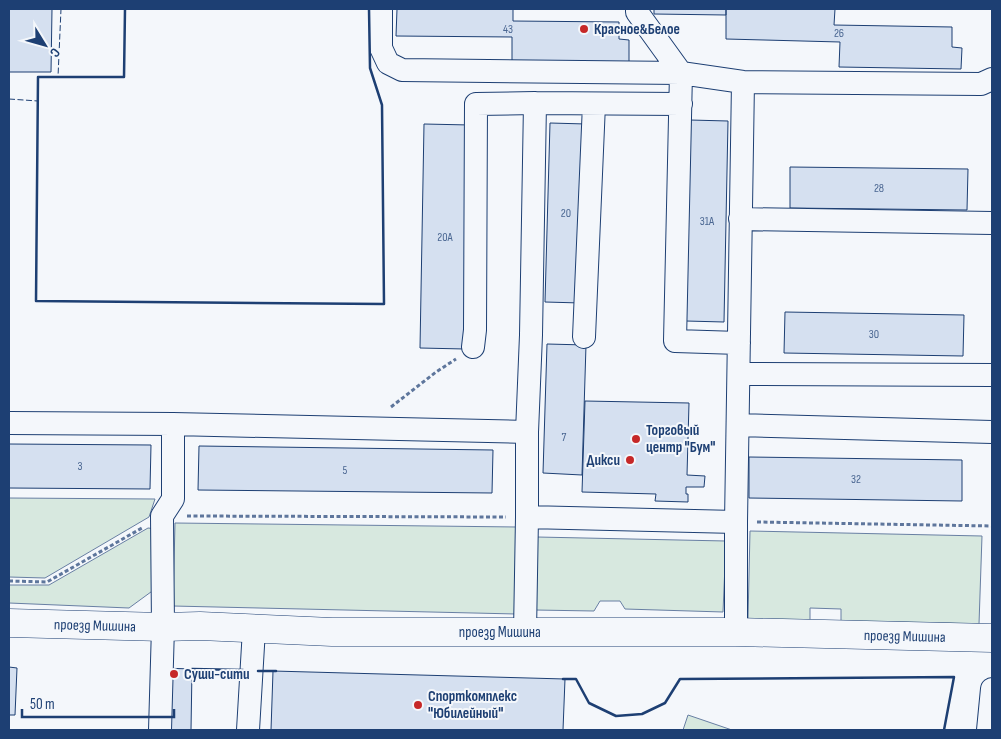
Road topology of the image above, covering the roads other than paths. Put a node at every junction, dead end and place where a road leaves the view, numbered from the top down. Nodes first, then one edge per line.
1 (381, 9) edge
2 (637, 9) edge
3 (450, 71) junction
4 (681, 73) junction
5 (992, 79) edge
6 (743, 82) junction
7 (535, 102) junction
8 (476, 104) junction
9 (594, 104) junction
10 (681, 104) junction
11 (740, 219) junction
12 (992, 223) edge
13 (584, 337) dead end
14 (739, 342) junction
15 (473, 347) road end
16 (739, 374) junction
17 (992, 375) edge
18 (9, 423) edge
19 (174, 424) junction
20 (738, 425) junction
21 (527, 432) junction
22 (992, 432) edge
23 (527, 517) junction
24 (736, 522) junction
25 (9, 623) edge
26 (163, 627) junction
27 (254, 629) junction
28 (525, 632) junction
29 (736, 632) junction
30 (992, 638) edge
31 (992, 689) edge
32 (160, 730) edge
33 (248, 730) edge
34 (988, 730) edge

1 - 3 street
2 - 4 street
3 - 4 street
3 - 8 street
4 - 6 street
4 - 10 street
5 - 6 street
6 - 11 street
7 - 8 street
7 - 9 street
7 - 21 street
8 - 15 street
9 - 10 street
9 - 13 street
10 - 14 street
11 - 12 street
11 - 14 street
14 - 16 street
16 - 17 street
16 - 20 street
18 - 19 street
19 - 21 street
19 - 26 street
20 - 22 street
20 - 24 street
21 - 23 street
23 - 24 street
23 - 28 street
24 - 29 street
25 - 26 main road, проезд Мишина
26 - 27 main road, проезд Мишина
26 - 32 street
27 - 28 main road, проезд Мишина
27 - 33 street
28 - 29 main road, проезд Мишина
29 - 30 main road, проезд Мишина
31 - 34 street

